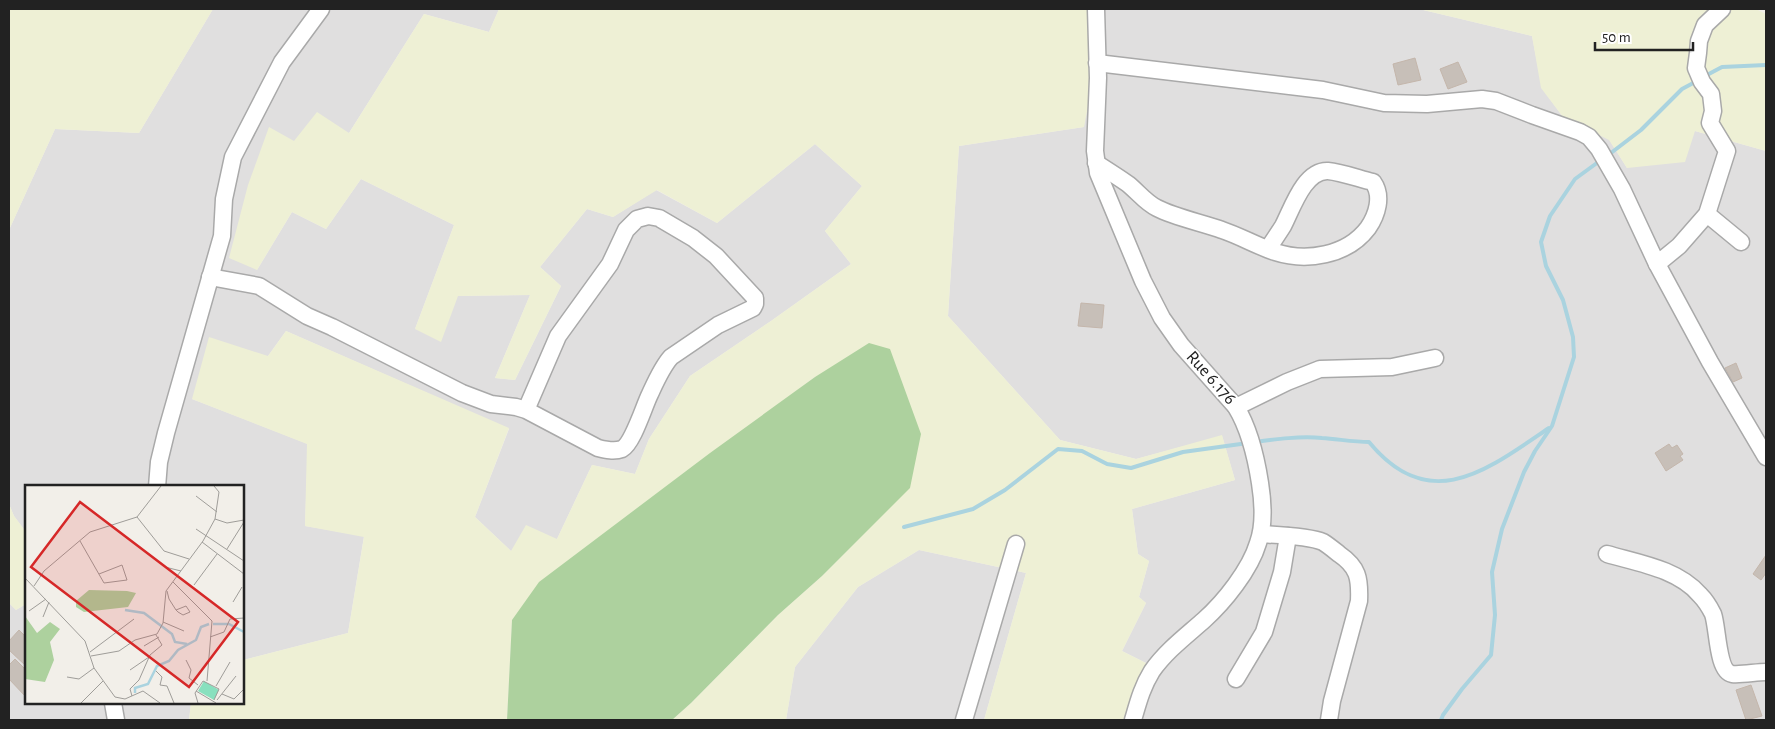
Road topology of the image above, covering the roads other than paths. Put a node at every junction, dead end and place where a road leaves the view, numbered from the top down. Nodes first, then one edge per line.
1 (322, 9) edge
2 (1096, 9) edge
3 (1722, 9) edge
4 (1098, 64) junction
5 (1096, 163) junction
6 (1706, 214) junction
7 (1742, 242) dead end
8 (1268, 249) junction
9 (1657, 264) junction
10 (210, 277) junction
11 (1434, 358) dead end
12 (1236, 407) junction
13 (526, 410) junction
14 (1766, 457) edge
15 (157, 485) edge
16 (1260, 534) junction
17 (1288, 536) junction
18 (1016, 544) dead end
19 (1607, 554) dead end
20 (1766, 672) edge
21 (1236, 679) dead end
22 (113, 704) edge
23 (116, 720) edge
24 (964, 720) edge
25 (1132, 720) edge
26 (1330, 720) edge

1 - 10 street
2 - 4 street, Rue 6.176
3 - 6 street
4 - 5 street, Rue 6.176
4 - 9 street
5 - 8 street
5 - 12 street, Rue 6.176
6 - 7 street
6 - 9 street
8 - 8 street
9 - 14 street
10 - 13 street
10 - 15 street
11 - 12 street
12 - 16 street, Rue 6.176
13 - 13 street
16 - 17 street
16 - 25 street, Rue 6.176
17 - 21 street
17 - 26 street
18 - 24 street
19 - 20 street
22 - 23 street

